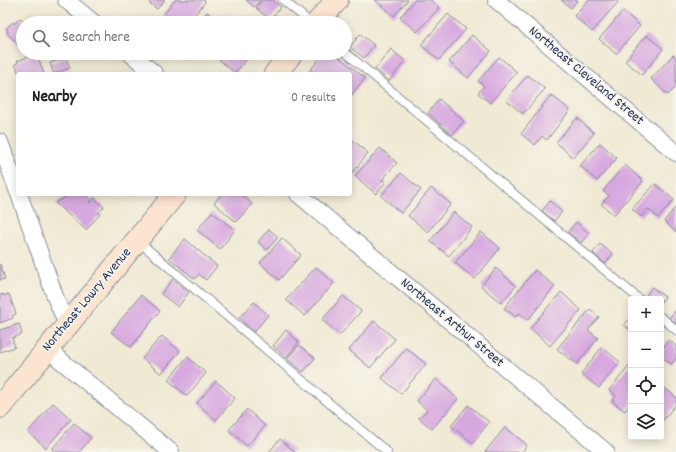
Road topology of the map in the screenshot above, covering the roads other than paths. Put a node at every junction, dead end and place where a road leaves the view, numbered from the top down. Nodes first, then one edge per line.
1 (66, 0) edge
2 (283, 0) edge
3 (337, 0) edge
4 (496, 0) edge
5 (85, 16) edge
6 (302, 16) edge
7 (323, 16) edge
8 (352, 58) edge
9 (138, 60) edge
10 (286, 60) edge
11 (153, 72) edge
12 (277, 72) edge
13 (0, 142) edge
14 (676, 153) edge
15 (16, 187) edge
16 (19, 196) edge
17 (173, 196) edge
18 (300, 196) edge
19 (137, 240) junction
20 (635, 296) edge
21 (664, 320) edge
22 (67, 325) junction
23 (676, 330) edge
24 (47, 349) junction
25 (0, 407) edge
26 (171, 452) edge
27 (387, 452) edge
28 (606, 452) edge

1 - 5 street
2 - 6 lane
3 - 7 main road
4 - 14 street, Northeast Cleveland Street
8 - 20 lane
9 - 11 street
10 - 12 main road
13 - 15 street
16 - 22 street
17 - 19 main road, Northeast Lowry Avenue
18 - 28 street, Northeast Arthur Street
19 - 22 main road, Northeast Lowry Avenue
19 - 27 lane
21 - 23 lane
22 - 24 main road, Northeast Lowry Avenue
24 - 25 main road, Northeast Lowry Avenue
24 - 26 street

